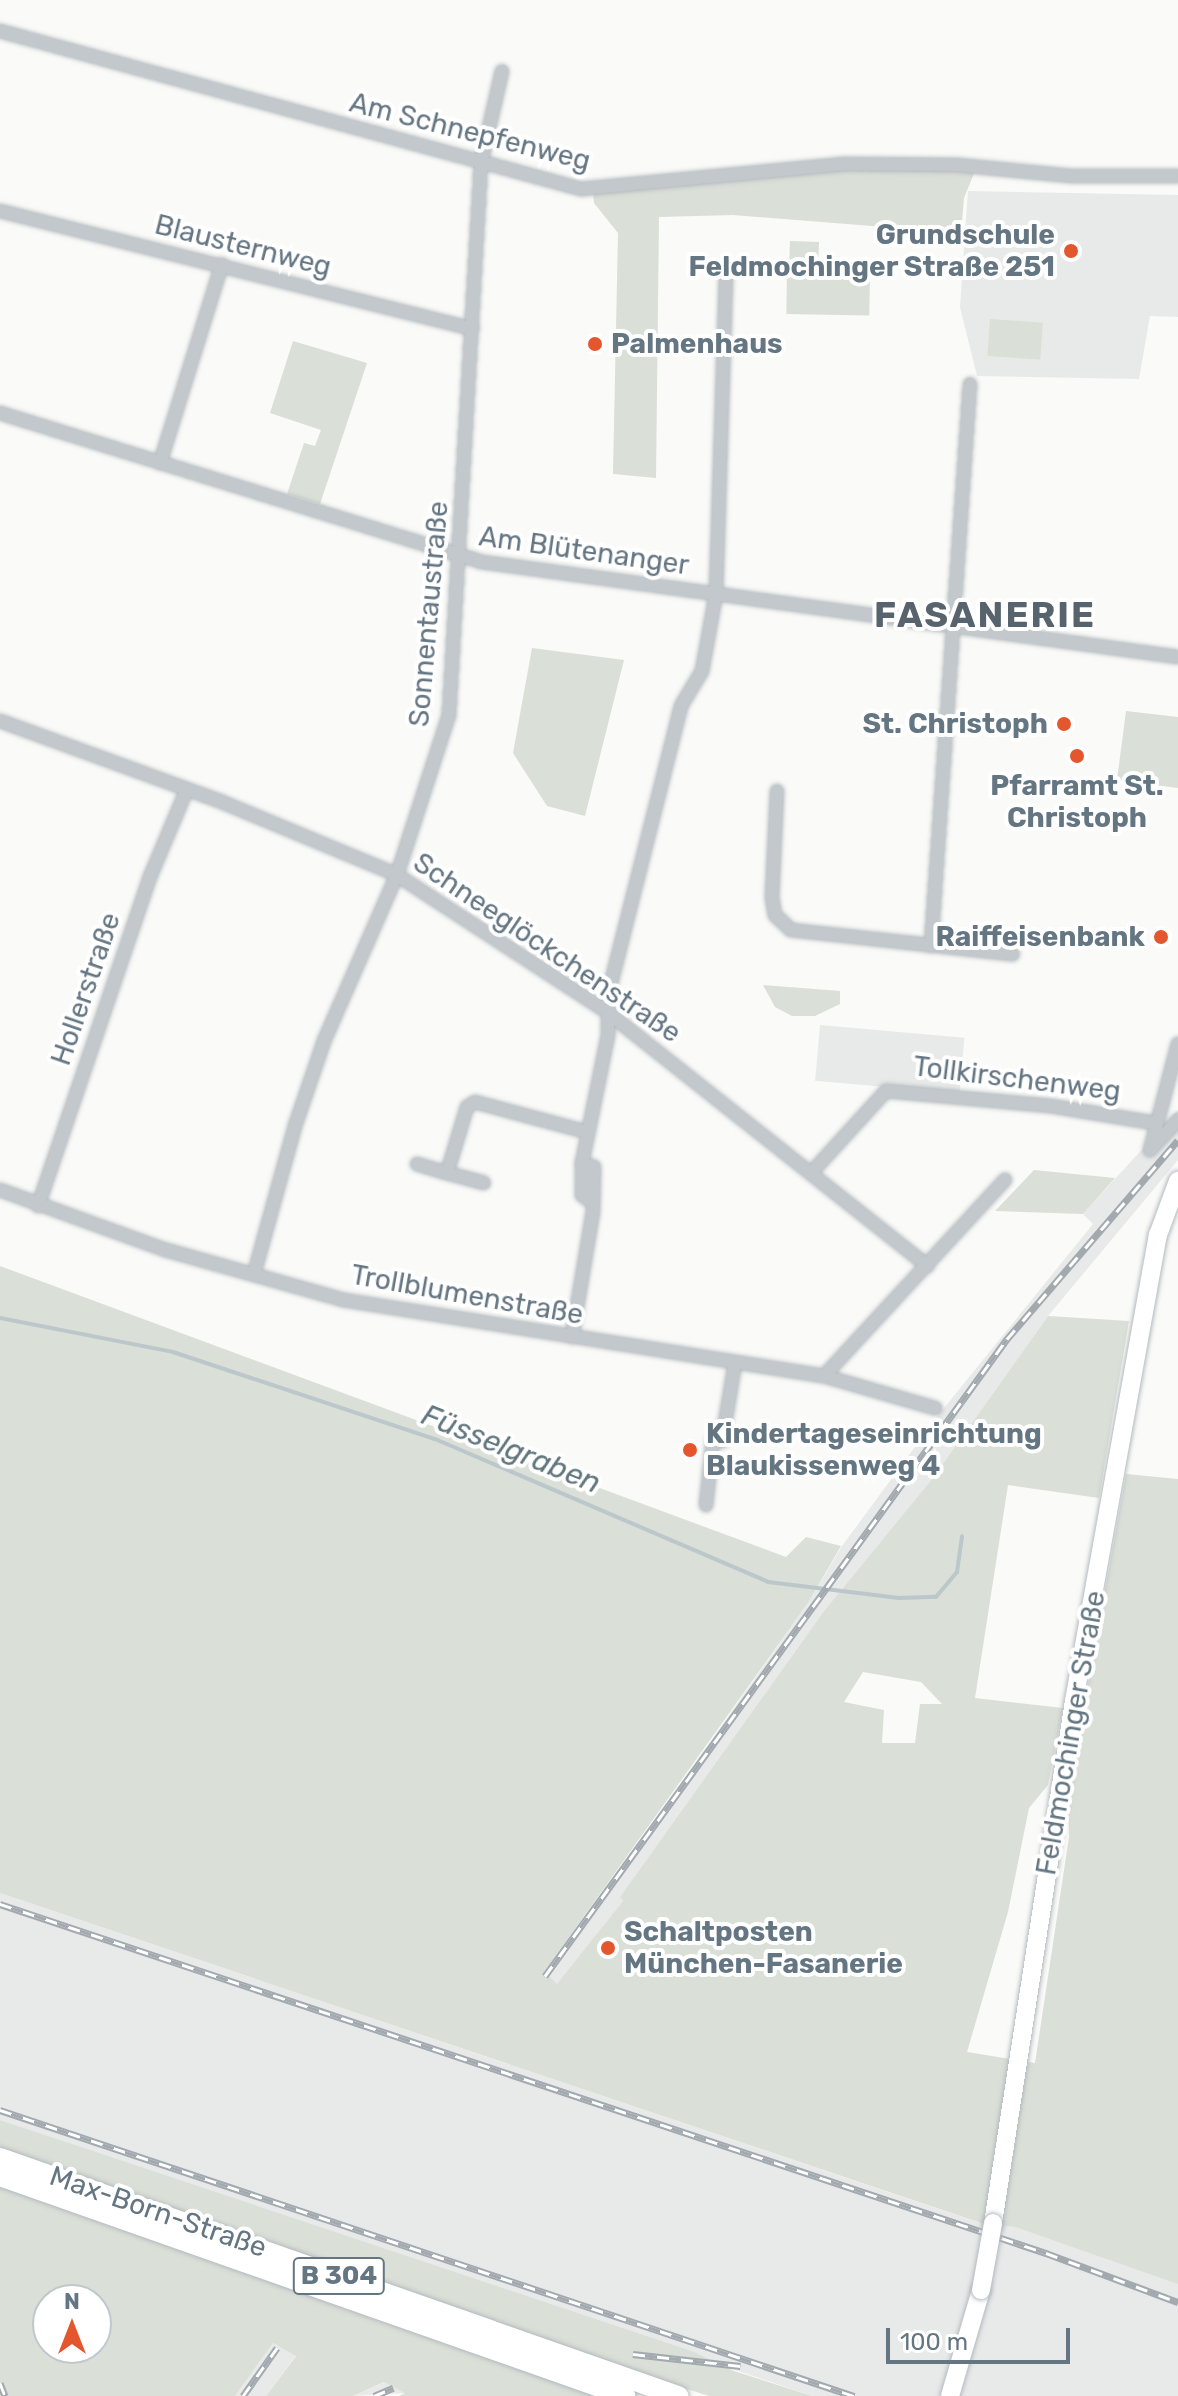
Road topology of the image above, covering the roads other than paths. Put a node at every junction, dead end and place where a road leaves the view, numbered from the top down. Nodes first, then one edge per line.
1 (0, 31) edge
2 (502, 71) dead end
3 (481, 163) junction
4 (1178, 176) edge
5 (0, 211) edge
6 (222, 264) junction
7 (726, 272) dead end
8 (473, 329) junction
9 (970, 384) dead end
10 (0, 413) edge
11 (160, 463) junction
12 (460, 557) junction
13 (716, 594) junction
14 (956, 627) junction
15 (1178, 657) edge
16 (0, 721) edge
17 (187, 789) junction
18 (777, 791) dead end
19 (397, 875) junction
20 (931, 946) junction
21 (1013, 954) dead end
22 (607, 1012) junction
23 (1178, 1044) edge
24 (1178, 1120) edge
25 (1155, 1123) junction
26 (587, 1132) junction
27 (417, 1164) dead end
28 (812, 1172) junction
29 (447, 1173) junction
30 (1005, 1180) dead end
31 (1178, 1181) edge
32 (484, 1183) dead end
33 (0, 1190) edge
34 (38, 1206) junction
35 (928, 1266) junction
36 (254, 1274) junction
37 (572, 1337) junction
38 (735, 1363) junction
39 (824, 1376) junction
40 (935, 1408) dead end
41 (706, 1505) dead end
42 (0, 2158) edge
43 (0, 2176) edge
44 (981, 2290) junction
45 (625, 2396) edge
46 (678, 2396) edge
47 (950, 2396) edge
48 (964, 2396) edge

1 - 3 street, Am Schnepfenweg
2 - 3 street, Sonnentaustraße
3 - 4 street, Am Schnepfenweg
3 - 8 street, Sonnentaustraße
5 - 6 street, Blausternweg
6 - 8 street, Blausternweg
6 - 11 street
7 - 13 street
8 - 12 street, Sonnentaustraße
9 - 14 street
10 - 11 street, Am Blütenanger
11 - 12 street, Am Blütenanger
12 - 13 street, Am Blütenanger
12 - 19 street, Sonnentaustraße
13 - 14 street, Am Blütenanger
13 - 22 street
14 - 15 street, Am Blütenanger
14 - 20 street
16 - 17 street, Schneeglöckchenstraße
17 - 19 street, Schneeglöckchenstraße
17 - 34 street, Hollerstraße
18 - 20 street
19 - 22 street, Schneeglöckchenstraße
19 - 36 street, Sonnentaustraße
20 - 21 street
22 - 26 street
22 - 28 street, Schneeglöckchenstraße
23 - 25 street
24 - 25 street
25 - 28 street, Tollkirschenweg
26 - 29 street
26 - 37 street
27 - 29 street
28 - 35 street, Schneeglöckchenstraße
29 - 32 street
30 - 35 street
31 - 44 main road, Feldmochinger Straße, bridge
33 - 34 street, Trollblumenstraße
34 - 36 street, Trollblumenstraße
35 - 39 street
36 - 37 street, Trollblumenstraße
37 - 38 street, Trollblumenstraße
38 - 39 street, Trollblumenstraße
38 - 41 street
39 - 40 street, Trollblumenstraße
42 - 46 main road, Max-Born-Straße / B 304
43 - 45 main road, Max-Born-Straße / B 304
44 - 47 main road, Feldmochinger Straße
44 - 48 main road, Feldmochinger Straße

